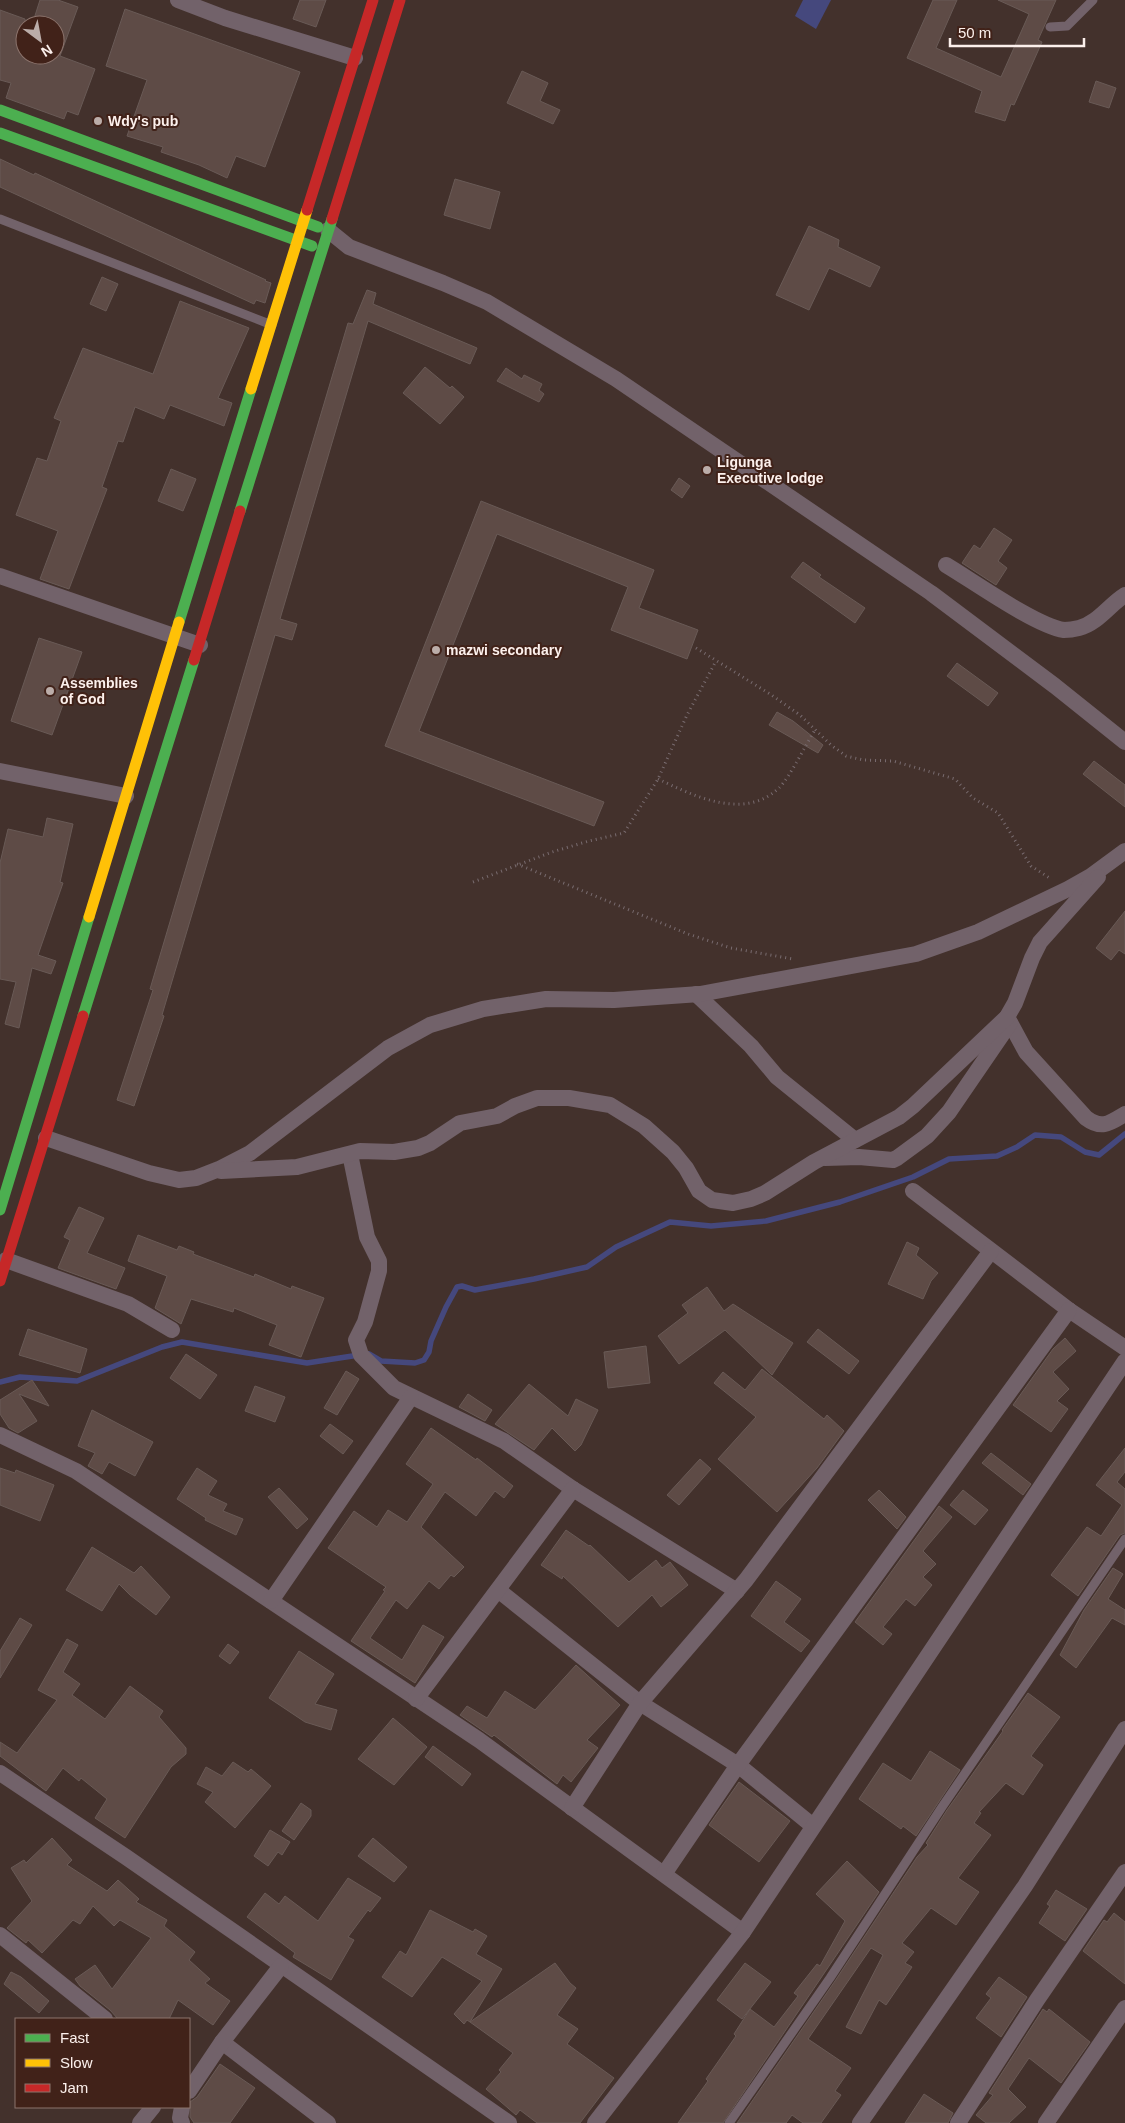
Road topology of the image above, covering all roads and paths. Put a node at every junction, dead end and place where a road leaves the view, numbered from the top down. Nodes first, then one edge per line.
1 (178, 0) edge
2 (373, 0) edge
3 (400, 0) edge
4 (1093, 0) edge
5 (1050, 27) dead end
6 (355, 58) junction
7 (0, 110) edge
8 (0, 133) edge
9 (0, 219) edge
10 (304, 221) junction
11 (328, 230) junction
12 (297, 242) junction
13 (349, 247) junction
14 (323, 248) junction
15 (273, 325) junction
16 (946, 565) dead end
17 (0, 576) edge
18 (1125, 594) edge
19 (174, 637) junction
20 (200, 645) junction
21 (696, 648) dead end
22 (716, 661) junction
23 (815, 730) junction
24 (1125, 742) edge
25 (0, 771) edge
26 (658, 778) junction
27 (126, 796) junction
28 (1119, 856) edge
29 (517, 864) junction
30 (473, 882) dead end
31 (1068, 889) junction
32 (794, 959) dead end
33 (696, 994) junction
34 (1008, 1020) junction
35 (1125, 1114) edge
36 (46, 1138) junction
37 (856, 1140) junction
38 (350, 1154) junction
39 (822, 1158) junction
40 (212, 1172) junction
41 (913, 1191) dead end
42 (0, 1210) edge
43 (991, 1251) junction
44 (6, 1260) junction
45 (0, 1281) edge
46 (1069, 1310) junction
47 (172, 1330) dead end
48 (1125, 1348) edge
49 (1125, 1361) edge
50 (411, 1397) junction
51 (0, 1436) edge
52 (573, 1489) junction
53 (1125, 1539) edge
54 (498, 1590) junction
55 (737, 1591) junction
56 (271, 1601) junction
57 (416, 1699) junction
58 (640, 1703) junction
59 (1125, 1729) edge
60 (738, 1765) junction
61 (0, 1773) edge
62 (572, 1808) junction
63 (813, 1826) junction
64 (1125, 1872) edge
65 (664, 1874) junction
66 (743, 1932) junction
67 (0, 1935) edge
68 (281, 1966) junction
69 (1125, 2008) edge
70 (104, 2018) edge
71 (222, 2042) junction
72 (190, 2088) edge
73 (152, 2108) edge
74 (182, 2108) edge
75 (140, 2123) edge
76 (182, 2123) edge
77 (328, 2123) edge
78 (509, 2123) edge
79 (595, 2123) edge
80 (730, 2123) edge
81 (860, 2123) edge
82 (958, 2123) edge
83 (1046, 2123) edge

1 - 6 street
2 - 6 main road
3 - 11 main road
4 - 5 lane
6 - 10 main road
7 - 10 main road
8 - 12 main road
9 - 15 lane
10 - 11 main road
10 - 12 main road
11 - 13 street
11 - 14 main road
12 - 14 main road
12 - 15 main road
13 - 14 street
13 - 24 street
14 - 20 main road
15 - 19 main road
16 - 18 street
17 - 19 street
19 - 20 street
19 - 27 main road
20 - 36 main road
21 - 22 path
22 - 23 path
22 - 26 path
23 - 26 path
23 - 31 path
25 - 27 street
26 - 29 path
27 - 42 main road
28 - 31 street
28 - 34 street
29 - 30 path
29 - 32 path
31 - 33 street
33 - 37 street
33 - 40 street
34 - 35 street
34 - 37 street
34 - 39 street
36 - 40 street
36 - 44 main road
37 - 39 street
38 - 39 street
38 - 40 street
38 - 50 street
41 - 43 street
43 - 46 street
43 - 55 street
44 - 45 main road
44 - 47 street
46 - 48 street
46 - 60 street
49 - 63 street
50 - 52 street
50 - 56 street
51 - 56 street
52 - 54 street
52 - 55 street
53 - 80 lane
54 - 57 street
54 - 58 street
55 - 58 street
56 - 57 street
57 - 62 street
58 - 60 street
58 - 62 street
59 - 81 street
60 - 63 street
60 - 65 street
61 - 68 street
62 - 65 street
63 - 66 street
64 - 82 street
65 - 66 street
66 - 79 street
67 - 70 street
68 - 71 street
68 - 78 street
69 - 83 street
71 - 72 street
71 - 77 street
73 - 75 street
74 - 76 street

